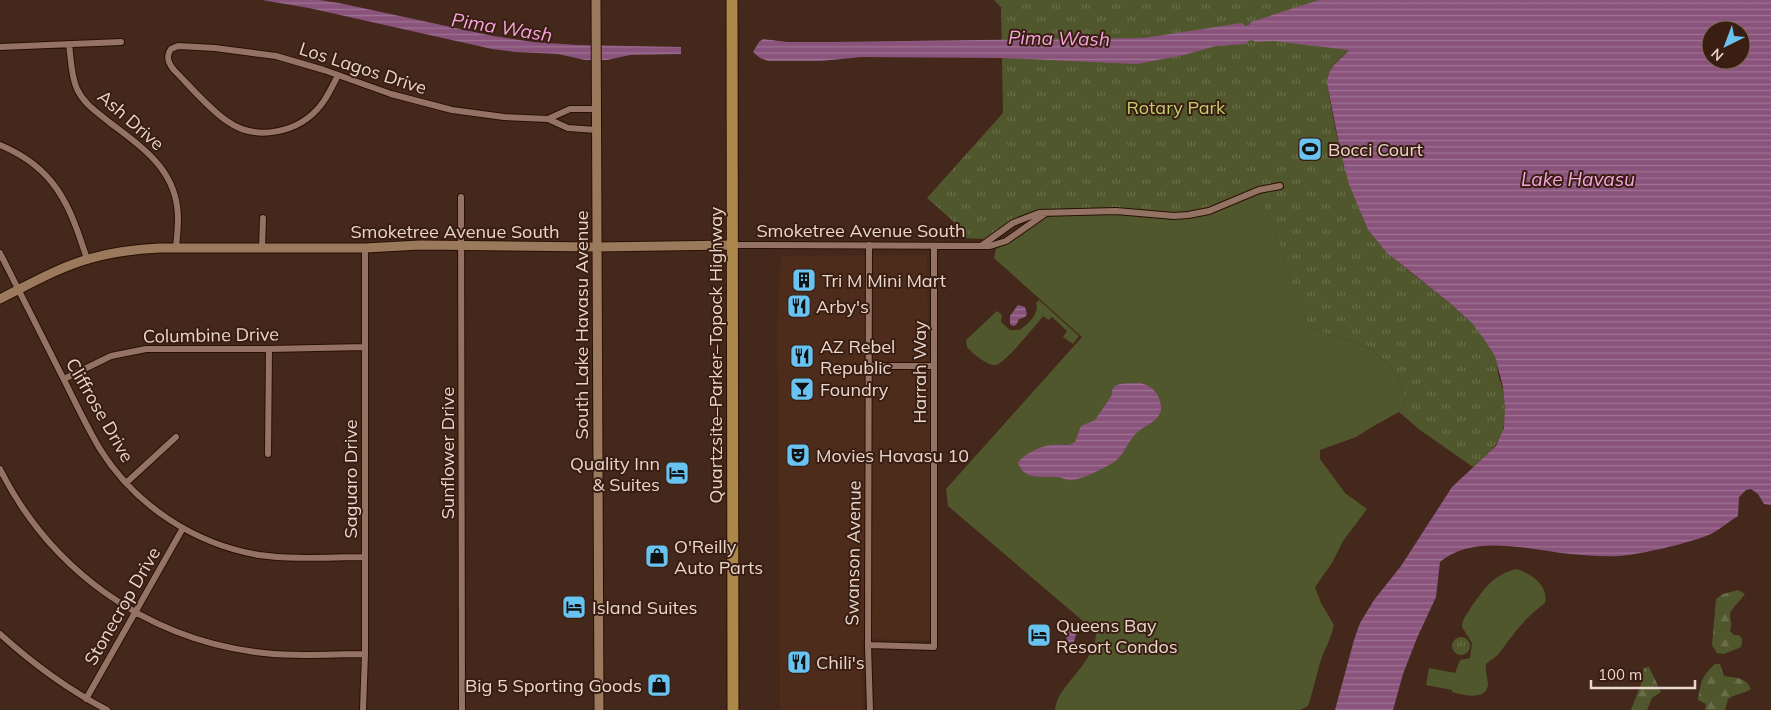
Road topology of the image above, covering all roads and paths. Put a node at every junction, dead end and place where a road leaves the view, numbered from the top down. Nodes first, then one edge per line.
1 (596, 0) edge
2 (732, 0) edge
3 (120, 42) dead end
4 (69, 44) junction
5 (0, 47) edge
6 (338, 75) junction
7 (596, 109) junction
8 (548, 119) junction
9 (596, 130) junction
10 (0, 145) edge
11 (1280, 186) dead end
12 (461, 197) dead end
13 (1046, 213) junction
14 (263, 218) dead end
15 (732, 245) junction
16 (462, 246) junction
17 (869, 246) junction
18 (981, 246) junction
19 (597, 247) junction
20 (934, 247) junction
21 (176, 248) junction
22 (262, 248) junction
23 (365, 248) junction
24 (0, 253) edge
25 (87, 260) junction
26 (19, 290) junction
27 (0, 299) edge
28 (364, 347) junction
29 (269, 349) junction
30 (870, 366) junction
31 (934, 366) junction
32 (64, 379) junction
33 (176, 437) dead end
34 (268, 454) dead end
35 (0, 469) edge
36 (126, 483) junction
37 (183, 528) junction
38 (365, 557) junction
39 (135, 613) junction
40 (0, 634) edge
41 (868, 645) junction
42 (365, 654) junction
43 (86, 699) junction
44 (107, 710) edge
45 (363, 710) edge
46 (462, 710) edge
47 (599, 710) edge
48 (733, 710) edge
49 (870, 710) edge

1 - 7 street, South Lake Havasu Avenue
2 - 15 highway, Quartzsite–Parker–Topock Highway
3 - 4 street
4 - 5 street
4 - 21 street, Ash Drive
6 - 6 street, Los Lagos Drive
6 - 8 street, Los Lagos Drive
7 - 8 street, Los Lagos Drive
7 - 9 street, South Lake Havasu Avenue
8 - 9 street, Los Lagos Drive
9 - 19 street, South Lake Havasu Avenue
10 - 25 street
11 - 13 street, Smoketree Avenue South
12 - 16 street, Sunflower Drive
13 - 18 street, Smoketree Avenue South
13 - 18 street, Smoketree Avenue South
14 - 22 street
15 - 17 street, Smoketree Avenue South
15 - 19 street, Smoketree Avenue South
15 - 48 highway, Quartzsite–Parker–Topock Highway
16 - 19 street, Smoketree Avenue South
16 - 23 street, Smoketree Avenue South
16 - 46 street, Sunflower Drive
17 - 20 street, Smoketree Avenue South
17 - 30 street, Swanson Avenue
18 - 20 street, Smoketree Avenue South
19 - 47 street, South Lake Havasu Avenue
20 - 31 street, Harrah Way
21 - 22 street, Smoketree Avenue South
21 - 25 street, Smoketree Avenue South
22 - 23 street, Smoketree Avenue South
23 - 28 street, Saguaro Drive
24 - 26 street, Cliffrose Drive
25 - 26 street, Smoketree Avenue South
26 - 27 street, Smoketree Avenue South
26 - 32 street, Cliffrose Drive
28 - 29 street, Columbine Drive
28 - 38 street, Saguaro Drive
29 - 32 street, Columbine Drive
29 - 34 street
30 - 31 street
30 - 41 street, Swanson Avenue
31 - 41 street, Harrah Way
32 - 36 street, Cliffrose Drive
33 - 36 street
35 - 39 street
36 - 37 street, Cliffrose Drive
37 - 38 street, Cliffrose Drive
37 - 39 street, Stonecrop Drive
38 - 42 street, Saguaro Drive
39 - 42 street
39 - 43 street, Stonecrop Drive
40 - 43 street
41 - 49 street, Swanson Avenue
42 - 45 street, Saguaro Drive
43 - 44 street

